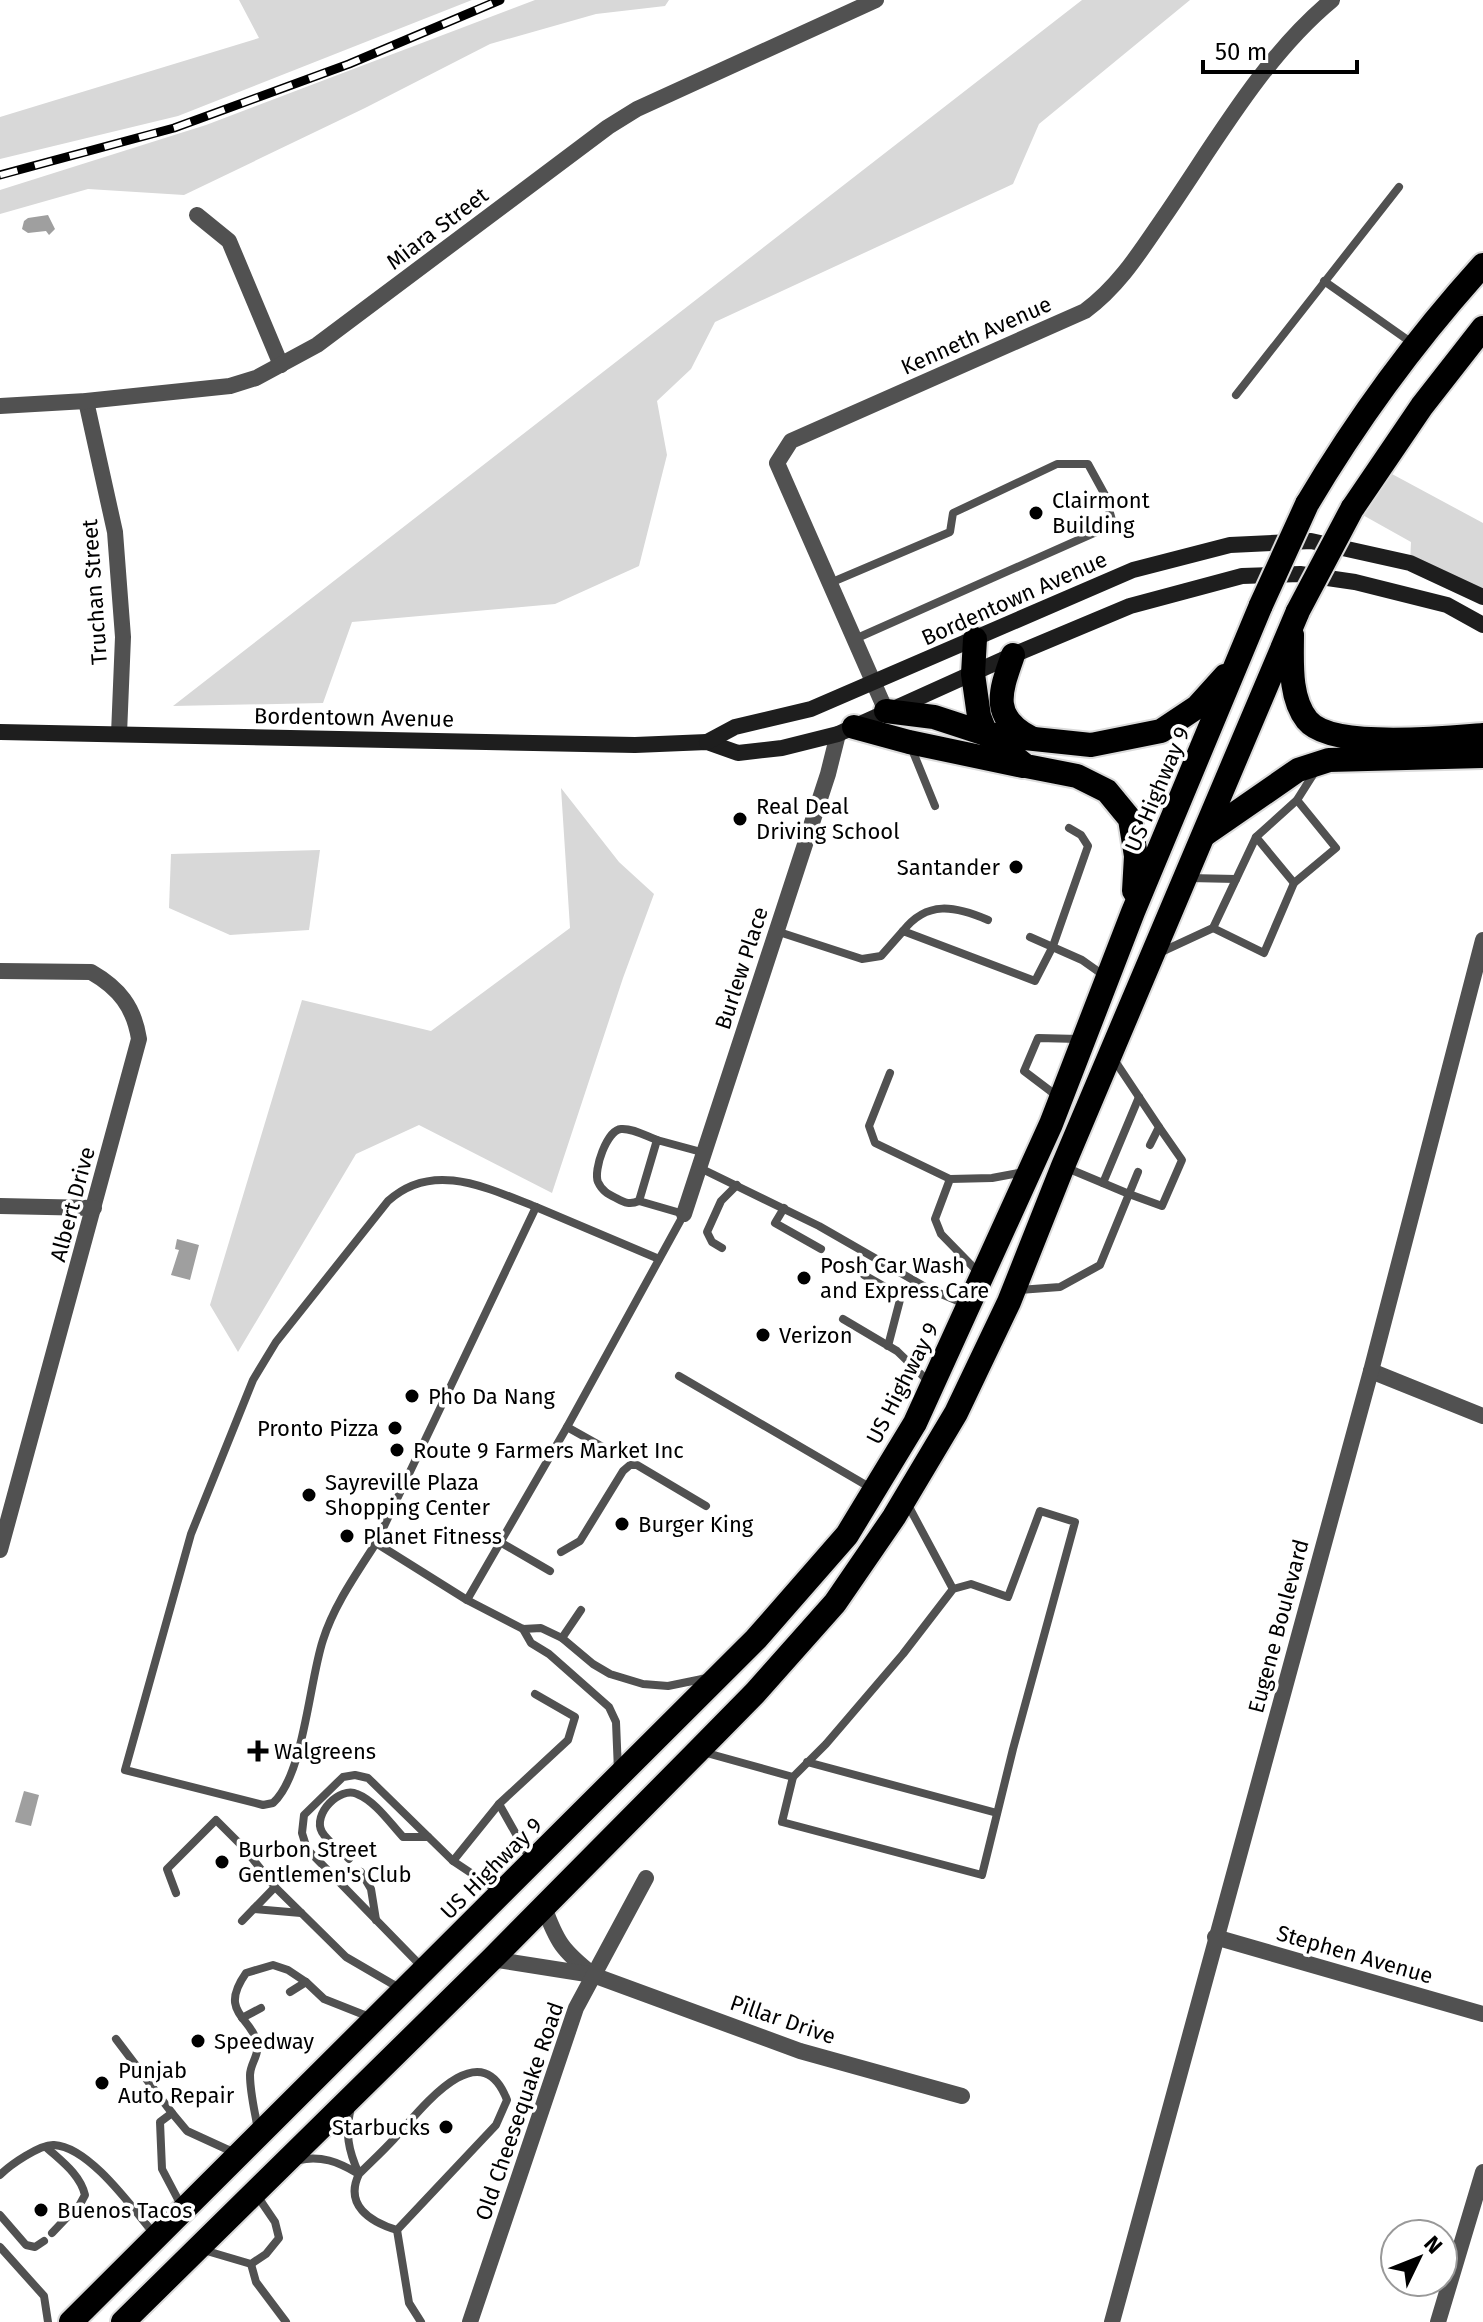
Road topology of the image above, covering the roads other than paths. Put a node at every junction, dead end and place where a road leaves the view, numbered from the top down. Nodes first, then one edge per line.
1 (876, 0) edge
2 (1332, 0) edge
3 (1399, 187) dead end
4 (197, 215) dead end
5 (1483, 265) edge
6 (1324, 281) junction
7 (1480, 336) edge
8 (1414, 344) junction
9 (281, 365) junction
10 (1236, 395) dead end
11 (86, 401) junction
12 (0, 406) edge
13 (830, 583) junction
14 (1483, 597) edge
15 (1295, 619) junction
16 (1483, 625) edge
17 (854, 639) junction
18 (975, 639) junction
19 (1013, 655) junction
20 (1240, 659) junction
21 (973, 674) junction
22 (873, 683) junction
23 (886, 711) junction
24 (846, 730) junction
25 (0, 732) edge
26 (119, 734) junction
27 (986, 734) junction
28 (1481, 739) edge
29 (1033, 740) junction
30 (707, 742) junction
31 (909, 742) junction
32 (1320, 763) junction
33 (1026, 766) junction
34 (1297, 800) junction
35 (935, 806) dead end
36 (1069, 828) dead end
37 (1202, 837) junction
38 (1256, 837) junction
39 (1185, 878) junction
40 (1236, 879) junction
41 (1294, 883) junction
42 (1133, 912) junction
43 (988, 920) dead end
44 (1213, 928) junction
45 (776, 931) junction
46 (903, 931) junction
47 (1030, 937) dead end
48 (1483, 940) edge
49 (1053, 946) junction
50 (1151, 956) junction
51 (0, 971) edge
52 (1107, 977) junction
53 (1084, 1039) junction
54 (1110, 1053) junction
55 (890, 1073) dead end
56 (1139, 1097) junction
57 (1061, 1099) junction
58 (1159, 1127) junction
59 (657, 1140) junction
60 (1150, 1145) dead end
61 (702, 1160) junction
62 (1063, 1166) junction
63 (1029, 1171) junction
64 (1138, 1172) dead end
65 (950, 1179) junction
66 (1103, 1183) junction
67 (737, 1185) junction
68 (1129, 1194) junction
69 (639, 1201) junction
70 (0, 1206) edge
71 (536, 1207) junction
72 (94, 1208) junction
73 (784, 1208) junction
74 (684, 1214) junction
75 (722, 1248) dead end
76 (821, 1249) dead end
77 (659, 1259) junction
78 (864, 1275) dead end
79 (982, 1276) junction
80 (1014, 1290) junction
81 (969, 1306) junction
82 (843, 1319) dead end
83 (888, 1346) junction
84 (1371, 1371) junction
85 (679, 1376) dead end
86 (932, 1385) junction
87 (1483, 1416) edge
88 (567, 1427) junction
89 (617, 1455) dead end
90 (875, 1491) junction
91 (7, 1500) edge
92 (905, 1500) junction
93 (706, 1506) dead end
94 (500, 1542) junction
95 (376, 1543) junction
96 (0, 1550) edge
97 (561, 1552) dead end
98 (550, 1571) dead end
99 (953, 1589) junction
100 (467, 1600) junction
101 (581, 1610) dead end
102 (523, 1629) junction
103 (562, 1638) junction
104 (716, 1676) junction
105 (535, 1694) dead end
106 (698, 1751) junction
107 (807, 1762) junction
108 (618, 1777) junction
109 (793, 1777) junction
110 (499, 1804) junction
111 (997, 1813) junction
112 (428, 1837) junction
113 (349, 1859) dead end
114 (453, 1861) junction
115 (532, 1863) junction
116 (361, 1872) dead end
117 (646, 1878) dead end
118 (275, 1887) junction
119 (176, 1893) dead end
120 (502, 1894) junction
121 (544, 1907) junction
122 (254, 1909) junction
123 (302, 1913) junction
124 (377, 1920) junction
125 (242, 1921) dead end
126 (1215, 1937) junction
127 (492, 1959) junction
128 (426, 1971) junction
129 (593, 1975) junction
130 (306, 1982) junction
131 (290, 1992) dead end
132 (405, 1992) junction
133 (261, 2008) dead end
134 (1483, 2014) edge
135 (242, 2018) junction
136 (377, 2019) junction
137 (116, 2039) dead end
138 (354, 2096) junction
139 (962, 2096) dead end
140 (172, 2113) junction
141 (259, 2136) junction
142 (46, 2147) junction
143 (239, 2155) junction
144 (286, 2163) junction
145 (1483, 2172) edge
146 (359, 2174) junction
147 (0, 2175) edge
148 (255, 2193) junction
149 (79, 2206) dead end
150 (183, 2209) junction
151 (71, 2213) dead end
152 (0, 2215) edge
153 (397, 2230) junction
154 (52, 2233) dead end
155 (156, 2236) junction
156 (44, 2241) dead end
157 (0, 2247) edge
158 (199, 2249) junction
159 (251, 2264) junction
160 (48, 2322) edge
161 (71, 2322) edge
162 (123, 2322) edge
163 (286, 2322) edge
164 (421, 2322) edge
165 (470, 2322) edge
166 (1112, 2322) edge
167 (1438, 2322) edge

1 - 9 street, Miara Street
2 - 13 street, Kenneth Avenue
3 - 6 lane
4 - 9 street
5 - 8 highway, US Highway 9
6 - 8 lane
6 - 10 lane
7 - 15 highway, bridge
8 - 20 highway, US Highway 9, bridge
9 - 11 street, Miara Street
11 - 12 street, Miara Street
11 - 26 street, Truchan Street
13 - 17 street, Kenneth Avenue
13 - 17 lane
14 - 18 street, Bordentown Avenue
15 - 28 highway
15 - 37 highway
16 - 19 street, Bordentown Avenue
17 - 22 street, Kenneth Avenue
18 - 21 highway
18 - 22 street, Bordentown Avenue
19 - 21 street, Bordentown Avenue
19 - 29 highway
20 - 29 highway
20 - 42 highway, US Highway 9
21 - 23 street, Bordentown Avenue
21 - 27 highway
22 - 23 street, Kenneth Avenue
22 - 30 street, Bordentown Avenue
23 - 24 street, Bordentown Avenue
23 - 27 highway
24 - 30 street, Bordentown Avenue
24 - 31 highway
24 - 45 street, Burlew Place
25 - 26 street, Bordentown Avenue
26 - 30 street, Bordentown Avenue
27 - 29 highway
27 - 33 highway
28 - 32 highway
31 - 33 highway
31 - 35 lane
32 - 34 lane
32 - 37 highway
33 - 42 highway
34 - 38 lane
34 - 41 lane
36 - 49 lane
37 - 39 highway
38 - 40 lane
38 - 41 lane
39 - 40 lane
39 - 50 highway
40 - 44 lane
41 - 44 lane
42 - 52 highway, US Highway 9
43 - 46 lane
44 - 50 lane
45 - 46 lane
45 - 61 street, Burlew Place
46 - 49 lane
47 - 49 lane
48 - 84 street, Eugene Boulevard
49 - 52 lane
50 - 54 highway
51 - 72 street, Albert Drive
52 - 53 highway, US Highway 9
53 - 57 highway, US Highway 9
53 - 57 lane
54 - 56 lane
54 - 62 highway
55 - 65 lane
56 - 58 lane
56 - 66 lane
57 - 63 highway, US Highway 9
58 - 60 lane
58 - 68 lane
59 - 61 lane
59 - 69 lane
59 - 69 lane
61 - 67 lane
61 - 74 street, Burlew Place
62 - 66 lane
62 - 80 highway
63 - 65 lane
63 - 79 highway, US Highway 9
64 - 68 lane
65 - 79 lane
66 - 68 lane
67 - 73 lane
67 - 75 lane
68 - 80 lane
69 - 74 lane
70 - 72 street
71 - 77 lane
71 - 95 lane
71 - 95 lane
72 - 91 street, Albert Drive
73 - 76 lane
73 - 81 lane
74 - 77 lane
77 - 88 lane
78 - 83 lane
79 - 81 highway, US Highway 9
80 - 92 highway
81 - 86 highway, US Highway 9
82 - 83 lane
83 - 86 lane
84 - 87 street
84 - 126 street, Eugene Boulevard
85 - 90 lane
86 - 90 highway, US Highway 9
88 - 89 lane
88 - 94 lane
90 - 104 highway, US Highway 9
91 - 96 street, Albert Drive
92 - 99 lane
92 - 106 highway
93 - 97 lane
94 - 98 lane
94 - 100 lane
95 - 100 lane
99 - 107 lane
99 - 111 lane
100 - 102 lane
101 - 103 lane
102 - 103 lane
102 - 108 lane
103 - 104 lane
104 - 108 highway, US Highway 9
105 - 110 lane
106 - 109 lane
106 - 121 highway
107 - 109 lane
107 - 111 lane
108 - 115 highway, US Highway 9
109 - 111 lane
110 - 114 lane
110 - 115 lane
112 - 113 lane
112 - 114 lane
112 - 124 lane
114 - 120 lane
115 - 120 highway, US Highway 9
116 - 124 lane
117 - 129 street, Old Cheesequake Road
118 - 119 lane
118 - 122 lane
118 - 123 lane
120 - 128 highway, US Highway 9
121 - 127 highway
121 - 129 street, Pillar Drive
122 - 123 lane
122 - 125 lane
123 - 132 lane
124 - 128 lane
126 - 134 street, Stephen Avenue
126 - 166 street, Eugene Boulevard
127 - 129 street, Pillar Drive
127 - 138 highway
128 - 132 highway, US Highway 9
129 - 139 street, Pillar Drive
129 - 165 street, Old Cheesequake Road
130 - 131 lane
130 - 135 lane
130 - 136 lane
132 - 136 highway, US Highway 9
133 - 135 lane
135 - 141 lane
136 - 141 highway, US Highway 9
137 - 140 lane
138 - 144 highway
138 - 146 lane
140 - 143 lane
140 - 150 lane
141 - 143 highway, US Highway 9
142 - 147 lane
142 - 149 lane
142 - 155 lane
143 - 150 highway, US Highway 9
144 - 146 lane
144 - 148 highway
145 - 167 street
146 - 153 lane
146 - 153 lane
148 - 158 highway
148 - 159 lane
150 - 155 highway, US Highway 9
151 - 154 lane
152 - 156 lane
153 - 164 lane
155 - 161 highway, US Highway 9
157 - 160 lane
158 - 159 lane
158 - 162 highway
159 - 163 lane

